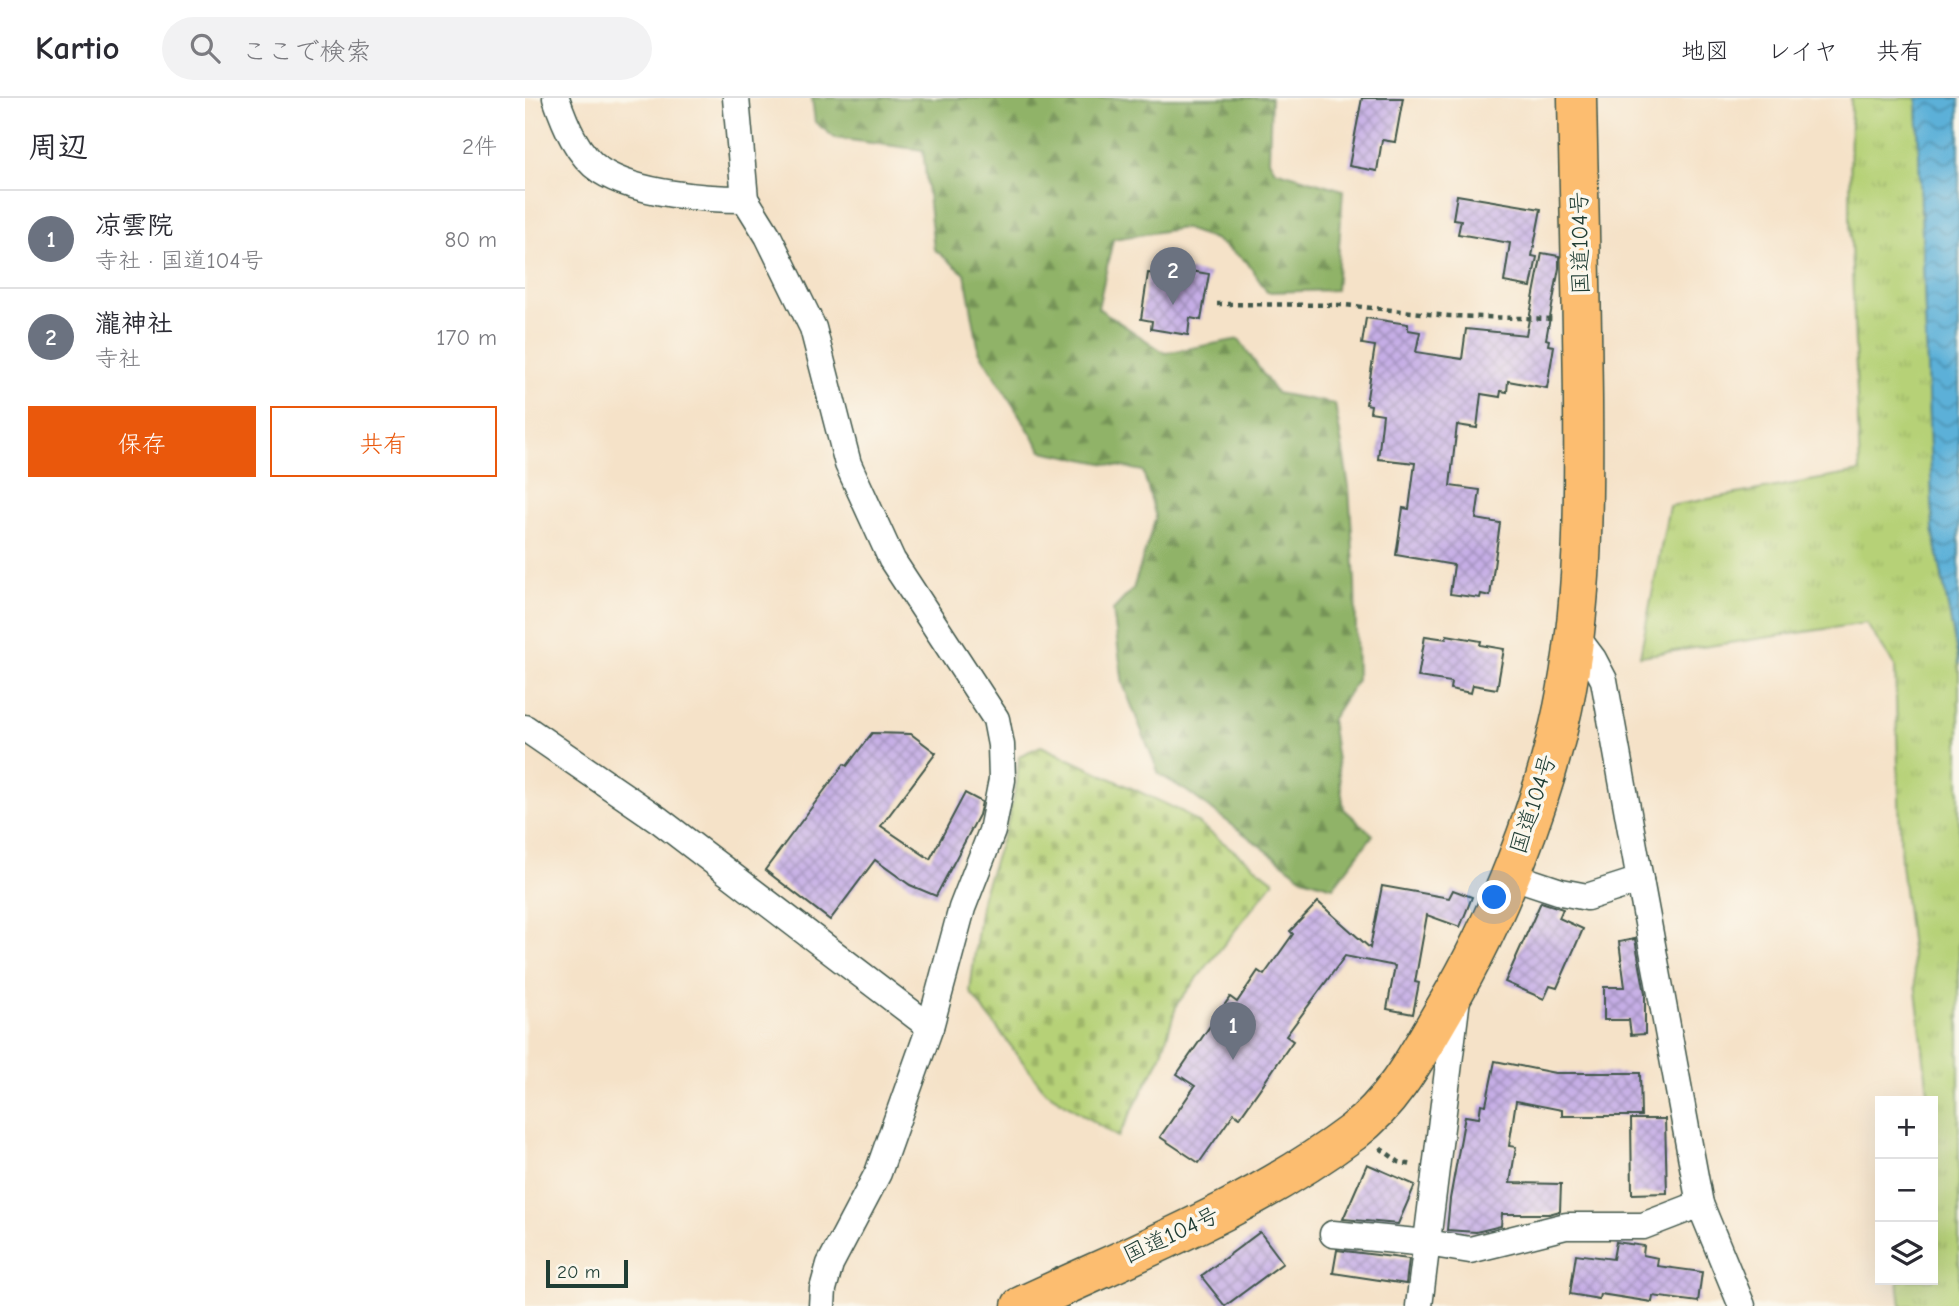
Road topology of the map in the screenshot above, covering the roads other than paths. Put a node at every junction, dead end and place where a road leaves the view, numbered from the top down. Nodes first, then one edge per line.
1 (556, 98) edge
2 (736, 98) edge
3 (1577, 98) edge
4 (745, 199) junction
5 (1574, 635) junction
6 (525, 728) edge
7 (1510, 875) junction
8 (1640, 880) junction
9 (1458, 986) junction
10 (930, 1027) junction
11 (1700, 1204) junction
12 (1333, 1234) dead end
13 (1427, 1243) junction
14 (822, 1306) edge
15 (1021, 1306) edge
16 (1419, 1306) edge
17 (1742, 1306) edge

1 - 4 street
2 - 4 street
3 - 5 highway, 国道104号
4 - 10 street
5 - 7 highway, 国道104号
5 - 8 street
6 - 10 street
7 - 8 street
7 - 9 highway, 国道104号
8 - 11 street
9 - 13 street
9 - 15 highway, 国道104号
10 - 14 street
11 - 13 street
11 - 17 street
12 - 13 street
13 - 16 street

